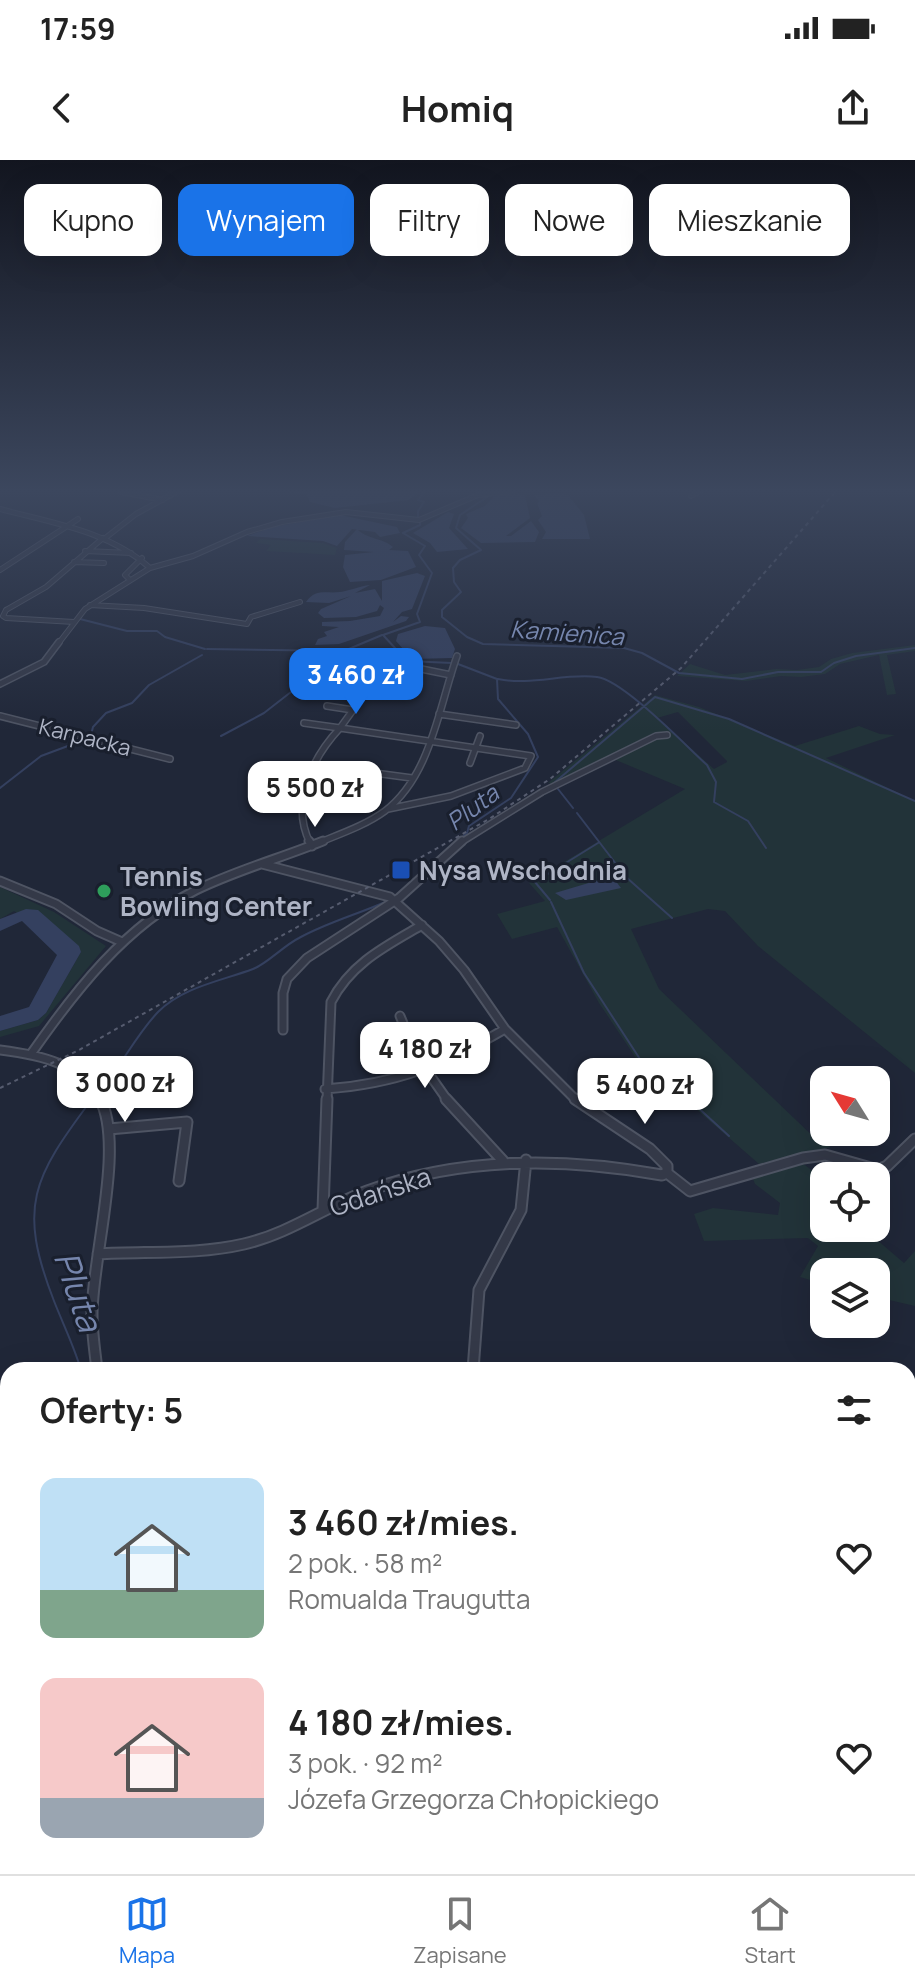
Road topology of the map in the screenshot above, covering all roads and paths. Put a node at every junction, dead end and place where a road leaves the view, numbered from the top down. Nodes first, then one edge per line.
1 (64, 571) edge
2 (129, 571) edge
3 (144, 571) edge
4 (129, 579) junction
5 (300, 602) dead end
6 (90, 605) junction
7 (0, 606) edge
8 (6, 610) junction
9 (74, 622) junction
10 (455, 660) dead end
11 (343, 669) dead end
12 (451, 675) junction
13 (0, 684) edge
14 (327, 706) dead end
15 (353, 710) junction
16 (364, 711) dead end
17 (439, 714) junction
18 (0, 716) edge
19 (304, 723) dead end
20 (516, 725) dead end
21 (340, 728) junction
22 (667, 735) dead end
23 (480, 736) dead end
24 (430, 741) junction
25 (475, 749) junction
26 (170, 759) dead end
27 (470, 763) dead end
28 (315, 765) junction
29 (412, 778) junction
30 (281, 783) dead end
31 (306, 786) junction
32 (386, 810) junction
33 (312, 846) junction
34 (262, 864) junction
35 (0, 881) edge
36 (392, 899) junction
37 (422, 925) junction
38 (122, 942) junction
39 (400, 1016) dead end
40 (505, 1029) junction
41 (283, 1030) dead end
42 (0, 1050) edge
43 (31, 1054) junction
44 (426, 1073) junction
45 (325, 1089) junction
46 (109, 1129) junction
47 (915, 1139) edge
48 (526, 1160) junction
49 (503, 1161) junction
50 (667, 1173) junction
51 (179, 1181) dead end
52 (323, 1210) junction
53 (98, 1254) junction
54 (96, 1362) edge
55 (474, 1362) edge

1 - 8 street
2 - 4 street
3 - 4 street
4 - 6 street
5 - 6 street
6 - 9 street
7 - 8 street
8 - 9 street
9 - 13 street
10 - 12 street
11 - 12 street
12 - 17 street
14 - 15 street
15 - 16 street
15 - 21 street
17 - 20 street
17 - 24 street
18 - 26 street, Karpacka
19 - 21 street
21 - 24 street
21 - 28 street
22 - 36 street
23 - 25 street
24 - 25 street
24 - 29 street
25 - 27 street
25 - 32 street
28 - 29 street
28 - 31 street
29 - 32 street
30 - 31 street
31 - 33 street
32 - 33 street
33 - 34 street
34 - 36 street
34 - 38 street
35 - 38 street
36 - 37 street
36 - 41 street
37 - 40 street
37 - 45 street
38 - 43 street
39 - 44 street
40 - 44 street
40 - 50 street
42 - 43 street
43 - 46 street
44 - 45 street
44 - 49 street
45 - 52 street
46 - 51 street
46 - 53 street
47 - 50 street
48 - 49 street, Gdańska
48 - 50 street, Gdańska
48 - 55 street
49 - 52 street, Gdańska
52 - 53 street, Gdańska
53 - 54 street

